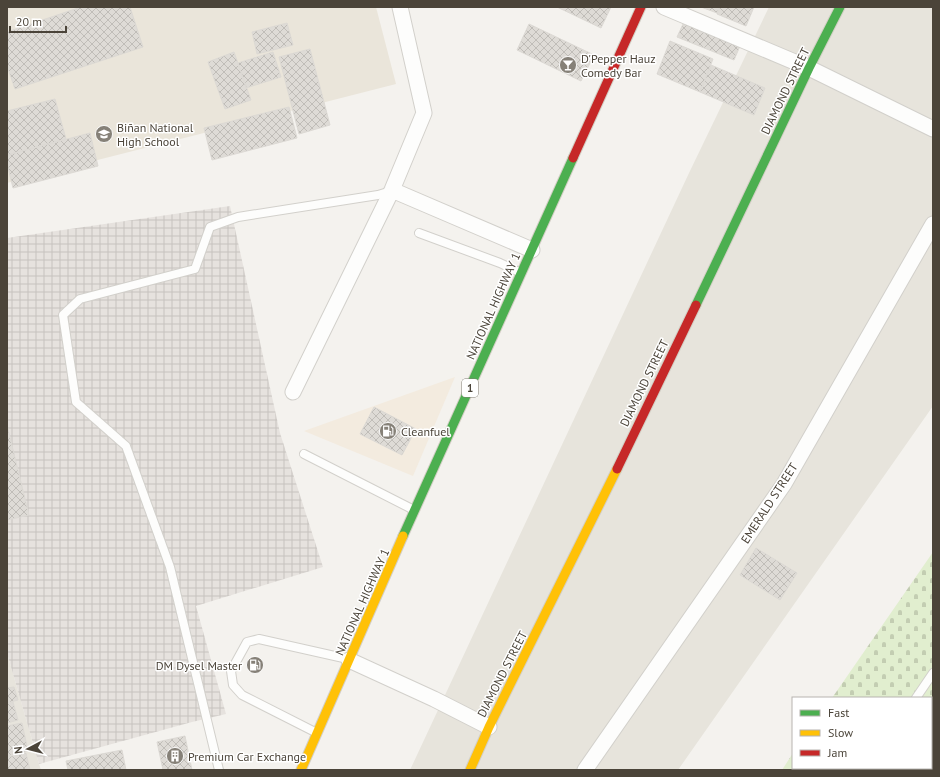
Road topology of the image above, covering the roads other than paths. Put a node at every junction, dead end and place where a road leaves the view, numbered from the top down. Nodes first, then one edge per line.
1 (400, 7) edge
2 (641, 7) edge
3 (664, 7) edge
4 (840, 7) edge
5 (809, 68) junction
6 (933, 129) edge
7 (392, 190) junction
8 (933, 224) edge
9 (419, 233) dead end
10 (532, 250) junction
11 (521, 273) junction
12 (293, 392) dead end
13 (304, 454) dead end
14 (415, 510) junction
15 (350, 660) junction
16 (933, 673) edge
17 (917, 697) edge
18 (489, 727) junction
19 (318, 734) junction
20 (219, 770) edge
21 (301, 770) edge
22 (470, 770) edge
23 (585, 770) edge

1 - 7 street
2 - 10 main road, NATIONAL HIGHWAY 1 / 1
3 - 5 street
4 - 5 main road, DIAMOND STREET
5 - 6 street
5 - 18 main road, DIAMOND STREET
7 - 10 street
7 - 12 street
7 - 20 lane
8 - 23 street, EMERALD STREET
9 - 11 lane
10 - 11 main road, NATIONAL HIGHWAY 1 / 1
11 - 14 main road, NATIONAL HIGHWAY 1 / 1
13 - 14 lane
14 - 15 main road, NATIONAL HIGHWAY 1 / 1
15 - 18 street
15 - 19 main road, NATIONAL HIGHWAY 1 / 1
15 - 19 lane
16 - 17 lane
18 - 22 main road, DIAMOND STREET
19 - 21 main road, NATIONAL HIGHWAY 1 / 1

